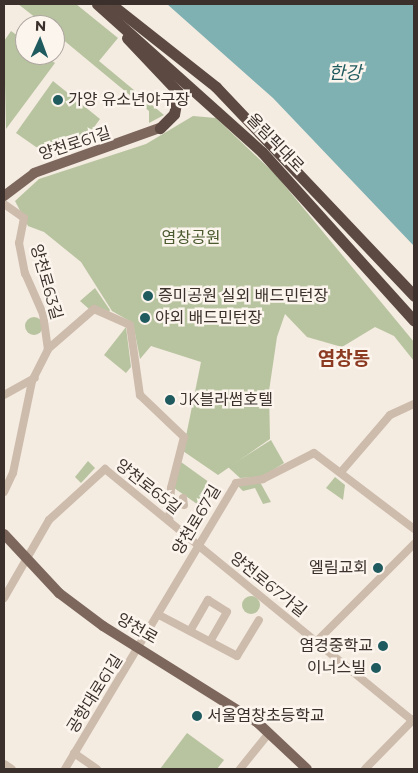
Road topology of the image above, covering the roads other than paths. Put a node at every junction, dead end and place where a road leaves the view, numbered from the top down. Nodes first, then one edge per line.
1 (96, 4) edge
2 (111, 4) edge
3 (160, 128) joint
4 (4, 196) edge
5 (4, 204) edge
6 (414, 296) edge
7 (414, 321) edge
8 (48, 349) junction
9 (35, 378) junction
10 (4, 395) edge
11 (414, 404) edge
12 (342, 472) junction
13 (4, 492) edge
14 (169, 521) junction
15 (414, 529) edge
16 (4, 534) edge
17 (198, 544) junction
18 (414, 544) edge
19 (27, 559) junction
20 (4, 598) edge
21 (159, 615) junction
22 (259, 620) dead end
23 (190, 631) junction
24 (210, 641) junction
25 (316, 642) junction
26 (140, 649) junction
27 (414, 720) edge
28 (269, 733) junction
29 (74, 753) junction
30 (4, 764) edge
31 (12, 769) edge
32 (65, 769) edge
33 (97, 769) edge
34 (240, 769) edge
35 (307, 769) edge
36 (365, 769) edge

1 - 3 highway
1 - 7 highway, 올림픽대로
2 - 6 highway, 올림픽대로
3 - 4 main road, 양천로61길
5 - 8 street, 양천로63길
8 - 9 street, 양천로63길
8 - 14 street, 양천로63길
9 - 10 street
9 - 13 street, 양천로63길
11 - 12 street
12 - 15 street, 양천로67길
12 - 17 street, 양천로67길
14 - 17 street, 양천로65길
14 - 19 street, 양천로65길
16 - 19 main road, 양천로
17 - 21 street, 양천로67길
17 - 25 street, 양천로67가길
18 - 25 street
19 - 20 street
19 - 26 main road, 양천로
21 - 23 street
21 - 26 street, 양천로67길
22 - 24 street
23 - 24 street
23 - 24 street
25 - 27 street, 양천로67가길
26 - 28 main road, 양천로
26 - 29 street, 공항대로61길
27 - 36 street
28 - 34 street
28 - 35 main road, 양천로
29 - 32 street, 공항대로61길
29 - 33 street, 공항대로61길
30 - 31 street

